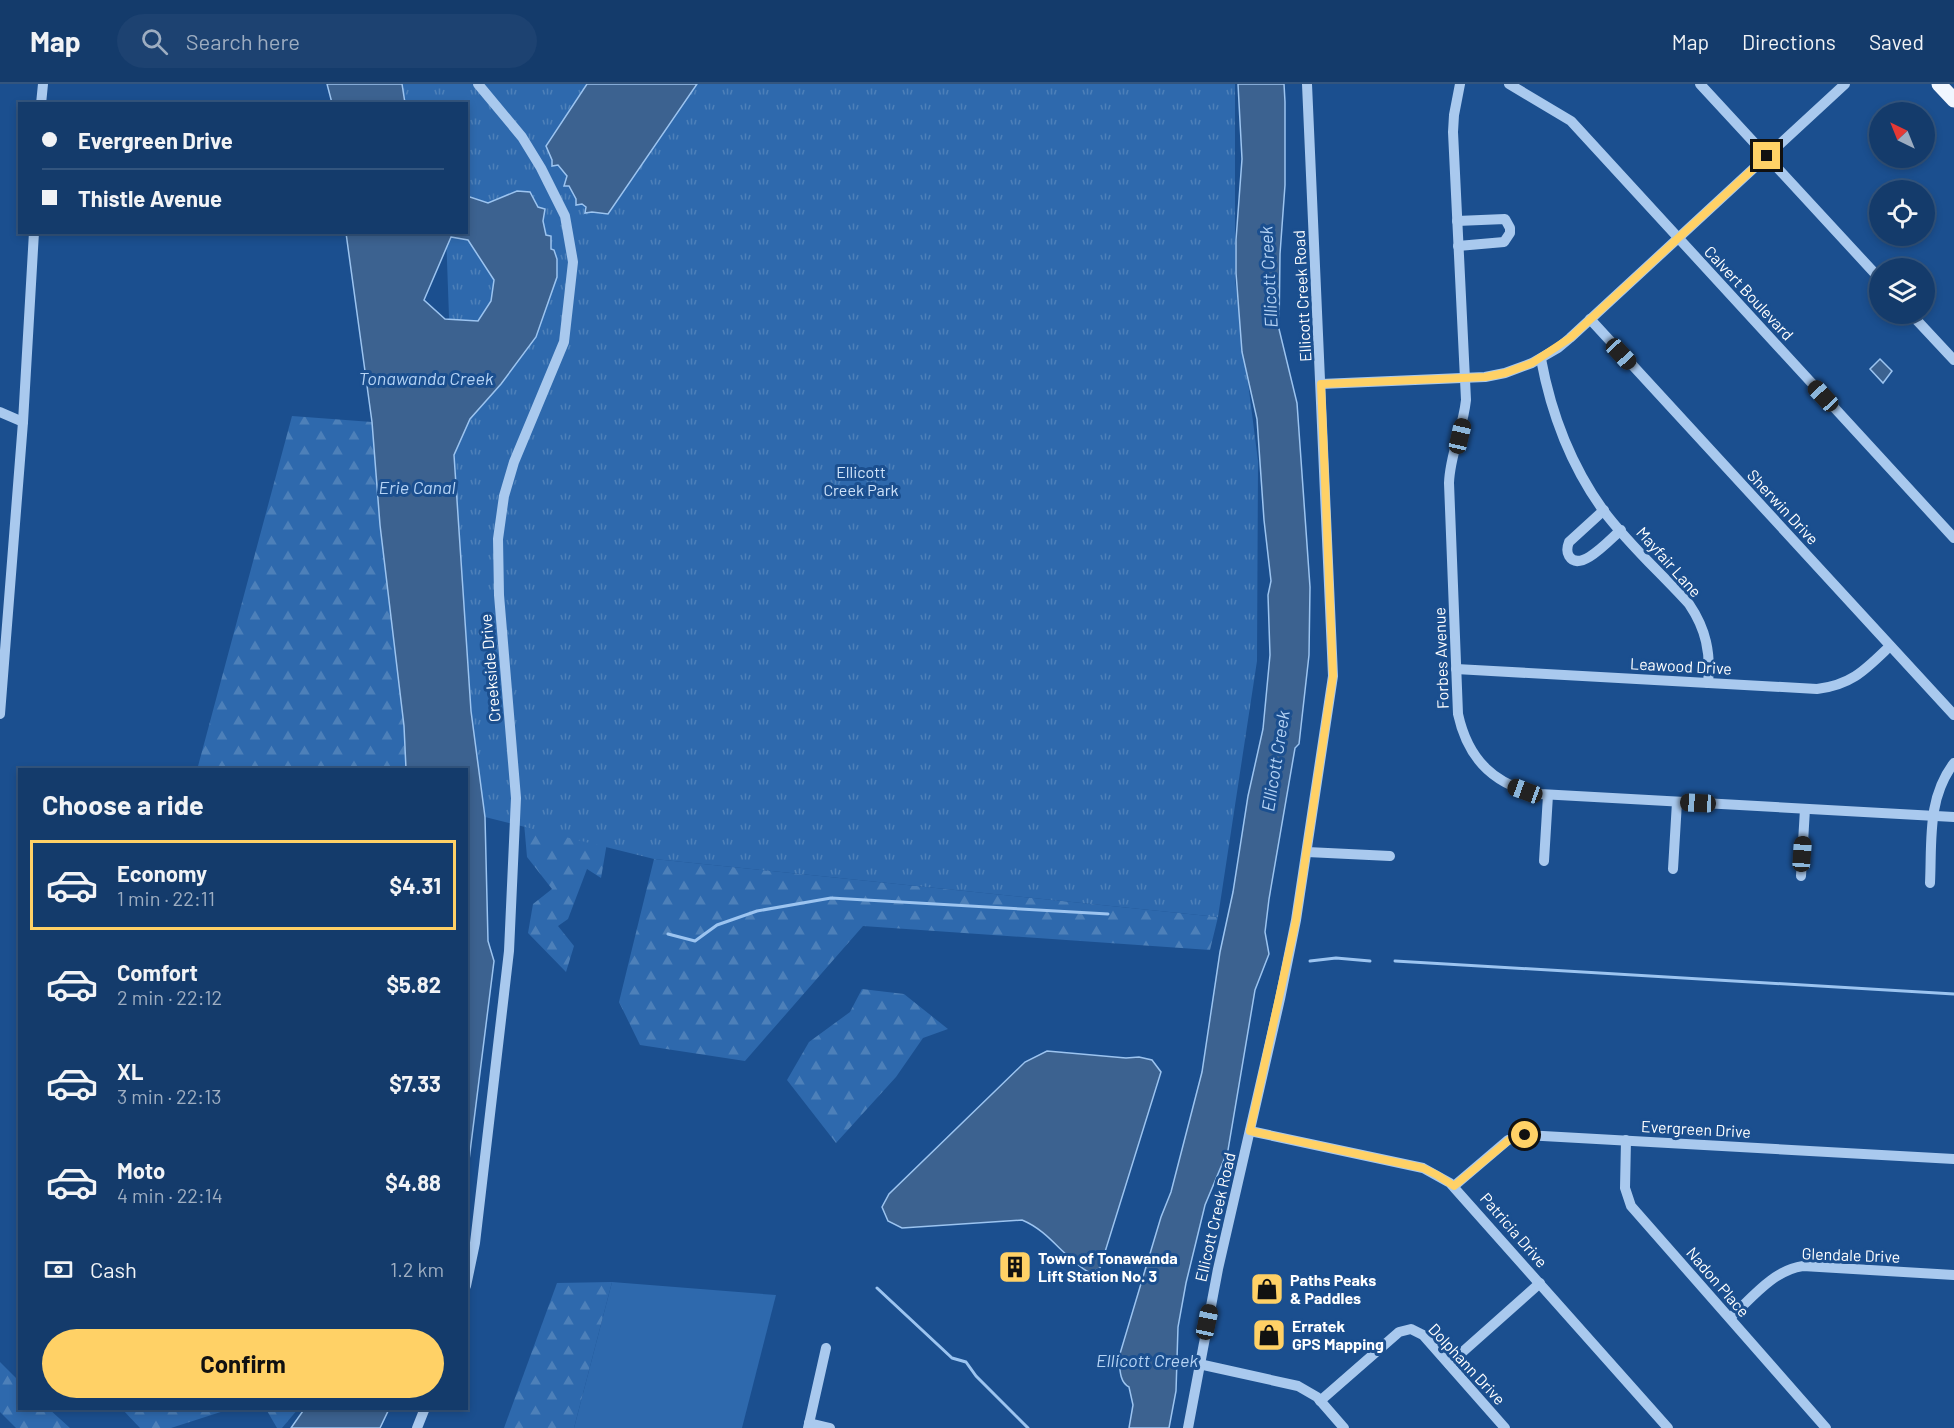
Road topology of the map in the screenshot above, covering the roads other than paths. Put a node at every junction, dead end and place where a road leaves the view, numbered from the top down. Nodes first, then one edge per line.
1 (43, 84) edge
2 (478, 84) edge
3 (1307, 84) edge
4 (1460, 84) edge
5 (1509, 84) edge
6 (1700, 84) edge
7 (1845, 84) edge
8 (1939, 84) edge
9 (1954, 100) edge
10 (41, 102) edge
11 (1767, 156) junction
12 (1457, 221) junction
13 (34, 234) edge
14 (1678, 238) junction
15 (1458, 246) junction
16 (1869, 267) edge
17 (1590, 319) junction
18 (1920, 324) edge
19 (1541, 359) junction
20 (1954, 360) edge
21 (1465, 378) junction
22 (1321, 384) junction
23 (0, 412) edge
24 (23, 422) junction
25 (1604, 510) junction
26 (1620, 530) junction
27 (1954, 538) edge
28 (1890, 646) junction
29 (1456, 669) junction
30 (1708, 683) junction
31 (0, 714) edge
32 (1954, 715) edge
33 (1954, 763) edge
34 (1548, 795) junction
35 (1677, 802) junction
36 (1805, 809) junction
37 (1933, 816) junction
38 (1954, 817) edge
39 (1307, 852) junction
40 (1390, 856) dead end
41 (1544, 861) dead end
42 (1673, 869) dead end
43 (1801, 876) dead end
44 (1930, 883) dead end
45 (1250, 1131) junction
46 (1626, 1140) junction
47 (1954, 1159) edge
48 (1454, 1186) junction
49 (1954, 1275) edge
50 (468, 1276) edge
51 (1540, 1283) junction
52 (1730, 1318) junction
53 (826, 1348) dead end
54 (1199, 1364) junction
55 (1449, 1364) junction
56 (1320, 1401) junction
57 (424, 1410) edge
58 (808, 1426) edge
59 (417, 1428) edge
60 (830, 1428) edge
61 (1188, 1428) edge
62 (1344, 1428) edge
63 (1505, 1428) edge
64 (1668, 1428) edge
65 (1826, 1428) edge

1 - 10 street
2 - 50 street, Creekside Drive
3 - 22 street, Ellicott Creek Road
4 - 12 street, Forbes Avenue
5 - 14 street, Calvert Boulevard
6 - 11 street
7 - 11 street
8 - 9 main road
11 - 14 street
11 - 16 street
12 - 15 street, Forbes Avenue
12 - 15 street
13 - 24 street
14 - 17 street
14 - 27 street, Calvert Boulevard
15 - 21 street, Forbes Avenue
17 - 19 street
17 - 28 street, Sherwin Drive
18 - 20 street
19 - 21 street
19 - 25 street, Mayfair Lane
21 - 22 street
21 - 29 street, Forbes Avenue
22 - 39 street, Ellicott Creek Road
23 - 24 street
24 - 31 street
25 - 26 street, Mayfair Lane
25 - 26 street, Mayfair Lane
26 - 30 street, Mayfair Lane
28 - 30 street, Leawood Drive
28 - 32 street, Sherwin Drive
29 - 30 street, Leawood Drive
29 - 34 street, Forbes Avenue
33 - 37 street
34 - 35 street, Forbes Avenue
34 - 41 street
35 - 36 street, Forbes Avenue
35 - 42 street
36 - 37 street, Forbes Avenue
36 - 43 street
37 - 38 street, Forbes Avenue
37 - 44 street
39 - 40 street
39 - 45 street, Ellicott Creek Road
45 - 48 street, Patricia Drive
45 - 54 street, Ellicott Creek Road
46 - 47 street, Evergreen Drive
46 - 48 street, Evergreen Drive
46 - 52 street, Nadon Place
48 - 51 street, Patricia Drive
49 - 52 street, Glendale Drive
51 - 55 street
51 - 64 street, Patricia Drive
52 - 65 street, Nadon Place
53 - 58 street
54 - 56 street
54 - 61 street, Ellicott Creek Road
55 - 56 street, Dolphann Drive
55 - 63 street, Dolphann Drive
56 - 62 street
57 - 59 street
58 - 60 street

